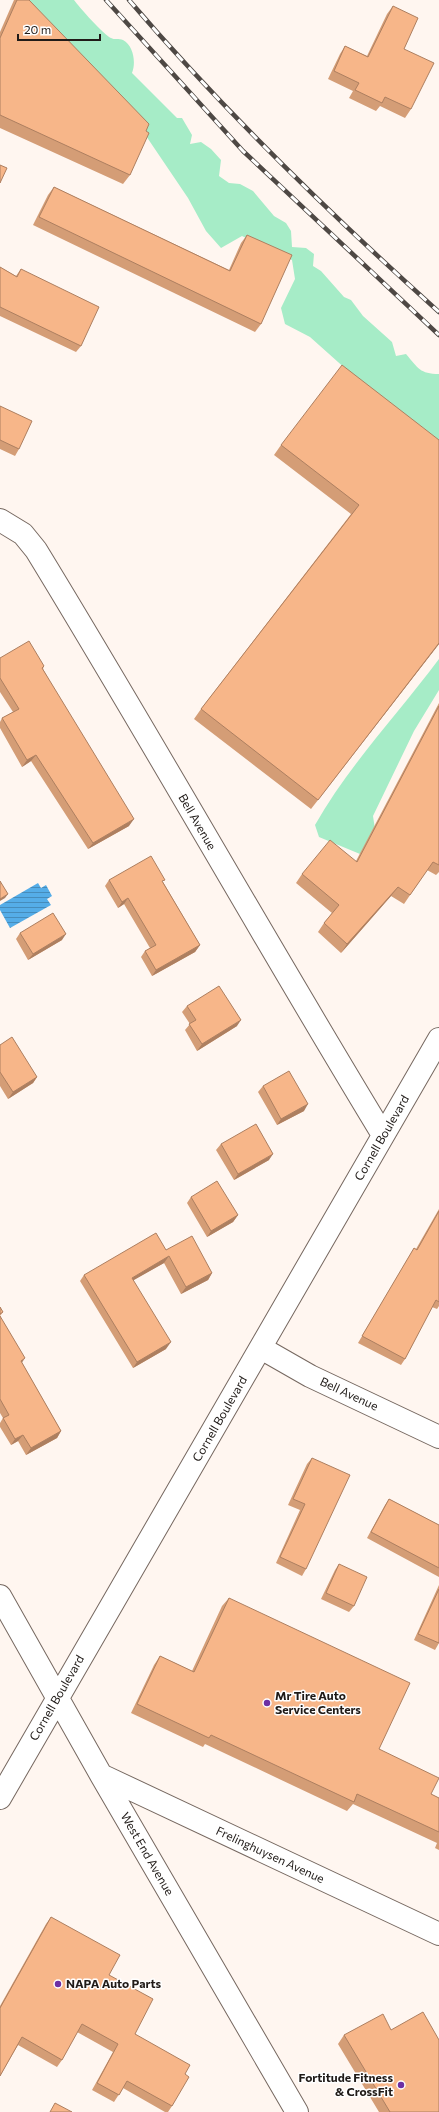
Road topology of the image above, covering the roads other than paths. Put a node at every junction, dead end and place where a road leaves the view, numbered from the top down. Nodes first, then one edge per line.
1 (0, 520) edge
2 (439, 1039) edge
3 (383, 1135) junction
4 (261, 1348) junction
5 (439, 1437) edge
6 (0, 1596) edge
7 (58, 1696) junction
8 (101, 1775) junction
9 (0, 1798) edge
10 (439, 1934) edge
11 (297, 2112) edge

1 - 3 street, Bell Avenue
2 - 3 street, Cornell Boulevard
3 - 4 street, Cornell Boulevard
4 - 5 street, Bell Avenue
4 - 7 street, Cornell Boulevard
6 - 7 street, West End Avenue
7 - 8 street, West End Avenue
7 - 9 street, Cornell Boulevard
8 - 10 street, Frelinghuysen Avenue
8 - 11 street, West End Avenue

